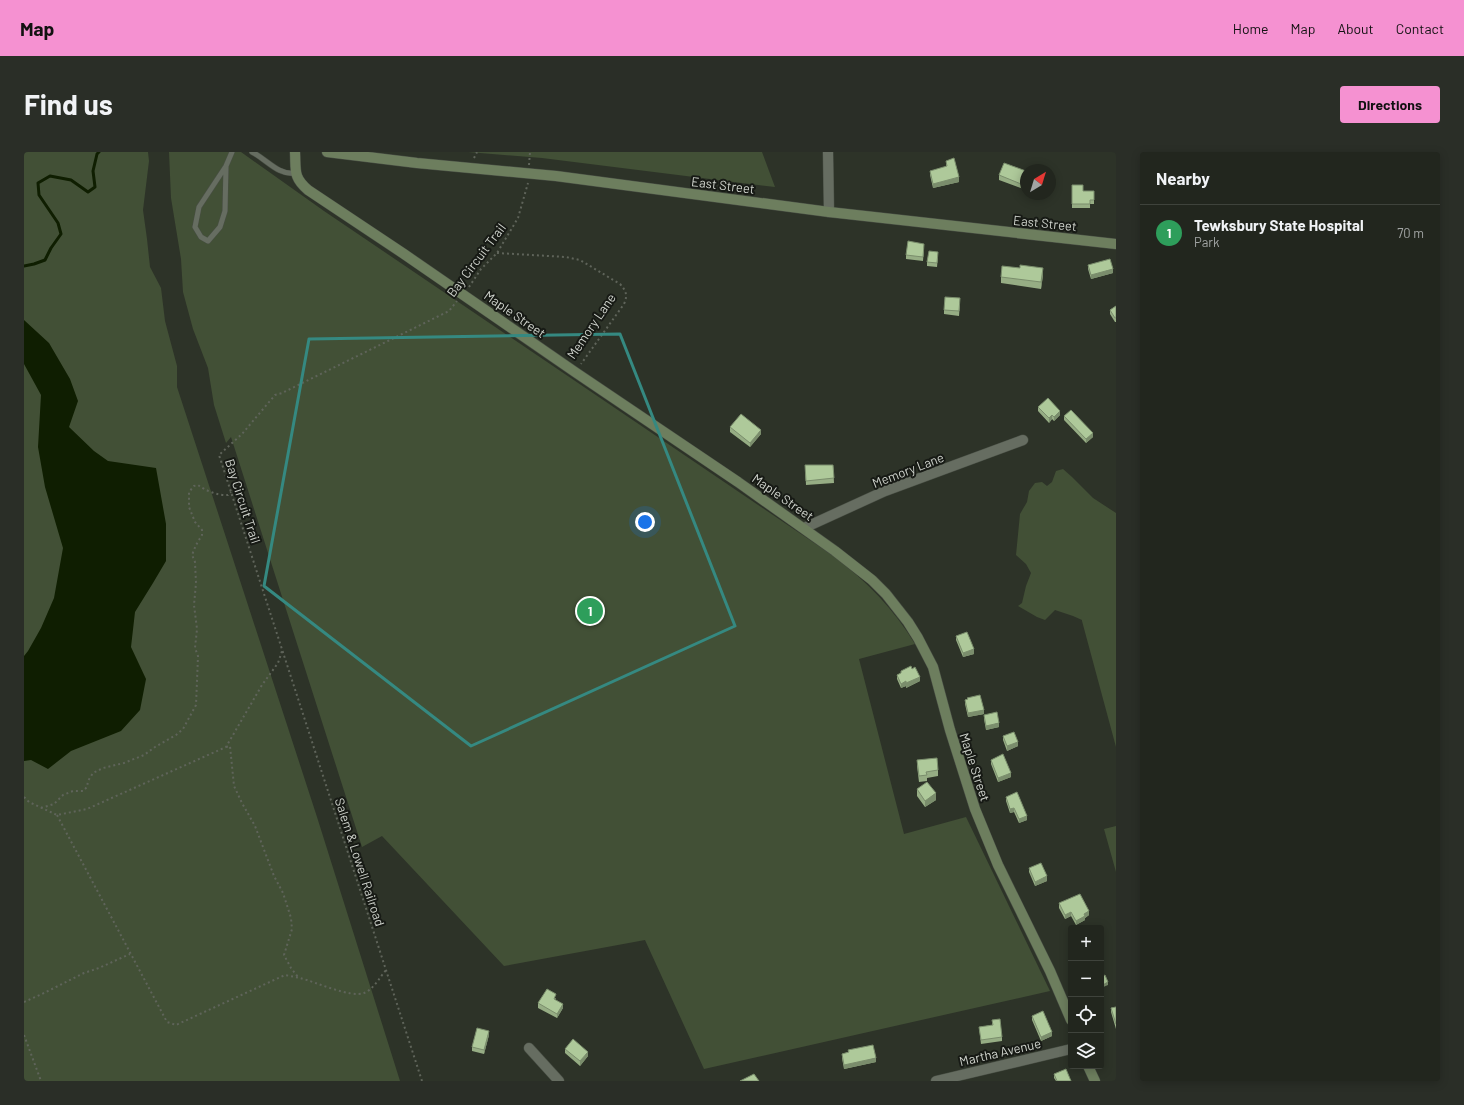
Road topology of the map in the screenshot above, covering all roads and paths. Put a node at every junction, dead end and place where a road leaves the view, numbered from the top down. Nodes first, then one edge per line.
1 (232, 152) edge
2 (252, 152) edge
3 (295, 152) edge
4 (327, 152) edge
5 (530, 152) edge
6 (828, 152) edge
7 (226, 166) junction
8 (296, 173) junction
9 (528, 174) junction
10 (829, 212) junction
11 (1116, 244) edge
12 (497, 252) junction
13 (464, 294) junction
14 (575, 372) junction
15 (1023, 440) dead end
16 (231, 492) junction
17 (804, 528) junction
18 (282, 649) junction
19 (226, 746) junction
20 (24, 797) edge
21 (24, 802) edge
22 (29, 802) junction
23 (41, 808) junction
24 (57, 816) junction
25 (130, 953) junction
26 (386, 970) junction
27 (299, 978) junction
28 (24, 1002) edge
29 (1068, 1013) edge
30 (24, 1035) edge
31 (529, 1048) dead end
32 (1068, 1050) edge
33 (1089, 1069) edge
34 (41, 1081) edge
35 (422, 1081) edge
36 (559, 1081) edge
37 (936, 1081) edge
38 (1095, 1081) edge

1 - 7 lane
2 - 8 lane
3 - 8 street
4 - 9 street, East Street
5 - 9 path, Bay Circuit Trail
6 - 10 street
7 - 7 lane
8 - 13 street, Maple Street
9 - 10 street, East Street
9 - 12 path, Bay Circuit Trail
10 - 11 street, East Street
12 - 13 path, Bay Circuit Trail
12 - 14 path, Memory Lane
13 - 14 street, Maple Street
13 - 16 path, Bay Circuit Trail
14 - 17 street, Maple Street
15 - 17 street, Memory Lane
16 - 18 path, Bay Circuit Trail
16 - 23 path
17 - 29 street, Maple Street
18 - 19 path
18 - 26 path, Salem & Lowell Railroad
19 - 24 path
19 - 27 path
20 - 22 path
21 - 22 path
22 - 23 path
23 - 24 path
24 - 25 path
25 - 27 path
25 - 28 path
26 - 27 path
26 - 35 path, Salem & Lowell Railroad
30 - 34 path
31 - 36 street
32 - 37 street, Martha Avenue
33 - 38 street

